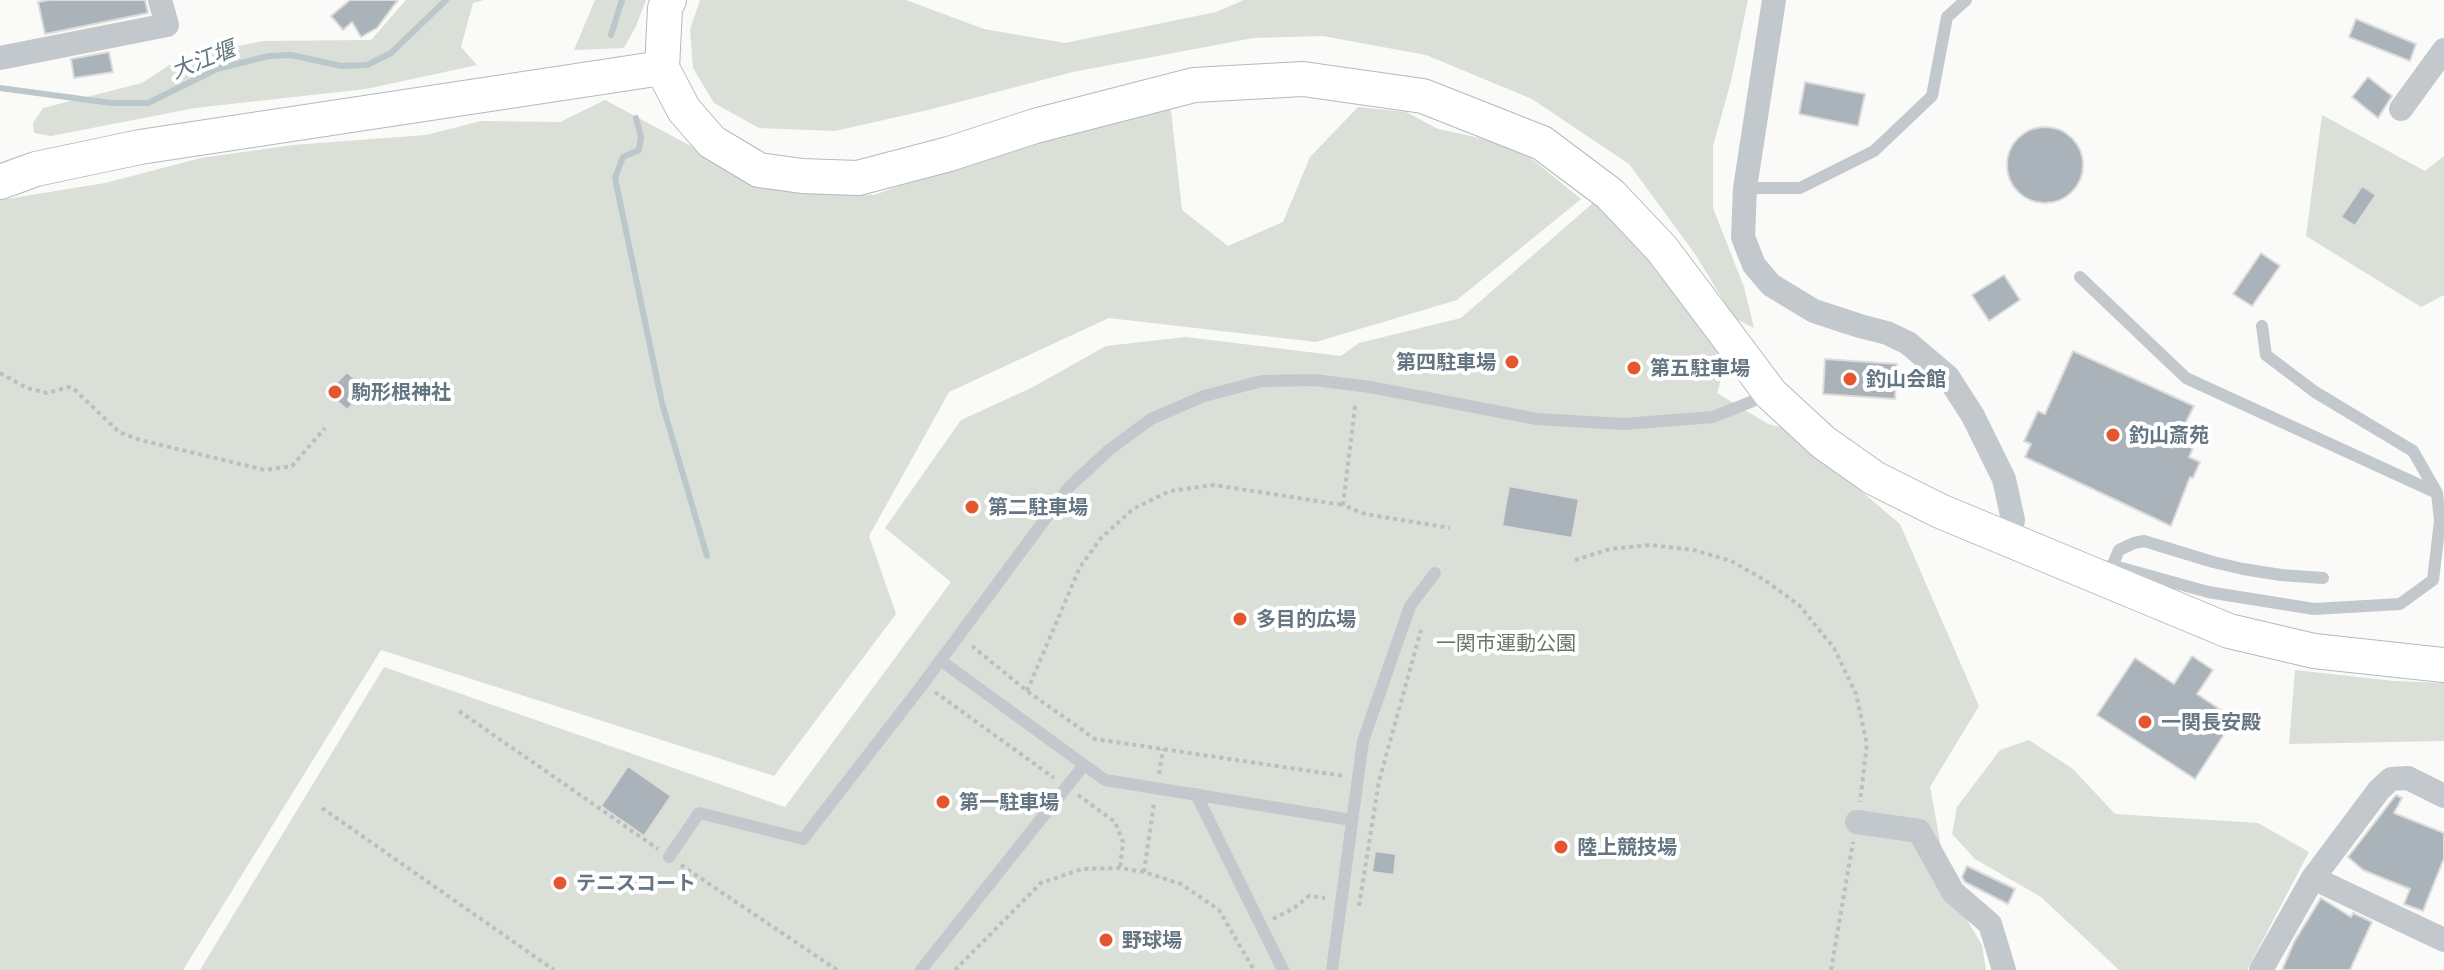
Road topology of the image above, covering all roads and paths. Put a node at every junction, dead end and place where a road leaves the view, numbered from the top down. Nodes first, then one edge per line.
1 (160, 0) edge
2 (669, 0) edge
3 (1774, 0) edge
4 (1966, 0) edge
5 (2444, 50) edge
6 (0, 58) edge
7 (662, 68) junction
8 (2401, 109) dead end
9 (0, 182) edge
10 (1745, 188) junction
11 (2080, 277) dead end
12 (2262, 326) dead end
13 (0, 373) edge
14 (1771, 394) junction
15 (1355, 406) dead end
16 (325, 428) dead end
17 (2437, 493) junction
18 (1343, 505) junction
19 (2442, 514) edge
20 (1450, 528) dead end
21 (2008, 540) junction
22 (1575, 560) dead end
23 (1435, 573) dead end
24 (2109, 574) junction
25 (2323, 578) dead end
26 (1423, 623) dead end
27 (972, 646) dead end
28 (940, 660) junction
29 (2444, 665) edge
30 (923, 684) junction
31 (1027, 691) junction
32 (459, 711) dead end
33 (1163, 749) junction
34 (1084, 765) junction
35 (1358, 779) junction
36 (1379, 781) junction
37 (1066, 787) junction
38 (1157, 788) junction
39 (1196, 794) junction
40 (2444, 796) edge
41 (322, 808) dead end
42 (1352, 820) junction
43 (1857, 822) junction
44 (669, 857) junction
45 (1120, 868) junction
46 (1144, 872) junction
47 (2313, 878) junction
48 (1341, 901) junction
49 (1360, 903) junction
50 (1357, 917) dead end
51 (1261, 925) junction
52 (2444, 940) edge
53 (554, 970) edge
54 (837, 970) edge
55 (921, 970) edge
56 (955, 970) edge
57 (1254, 970) edge
58 (1283, 970) edge
59 (1332, 970) edge
60 (1831, 970) edge
61 (2004, 970) edge
62 (2261, 970) edge

1 - 6 street
2 - 7 street
3 - 10 street
4 - 10 lane
5 - 8 street
7 - 9 street
7 - 14 street
10 - 21 street
11 - 17 lane
12 - 17 lane
13 - 16 path
14 - 21 street
14 - 28 lane
15 - 18 path
17 - 19 lane
18 - 20 path
18 - 31 path
19 - 24 lane
21 - 24 street
22 - 43 path
23 - 35 lane
24 - 25 lane
24 - 29 street
26 - 36 path
27 - 31 path
28 - 30 lane
28 - 34 lane
30 - 37 path
30 - 44 lane
31 - 33 path
32 - 44 path
33 - 35 path
33 - 38 path
34 - 37 lane
34 - 38 lane
35 - 36 path
35 - 42 lane
36 - 49 path
37 - 45 path
37 - 55 lane
38 - 39 lane
38 - 46 path
39 - 42 lane
39 - 51 lane
40 - 47 street
41 - 53 path
42 - 48 lane
43 - 60 path
43 - 61 street
44 - 54 path
45 - 46 path
45 - 56 path
46 - 57 path
47 - 52 street
47 - 62 street
48 - 49 path
48 - 51 path
48 - 59 lane
49 - 50 path
51 - 58 lane

